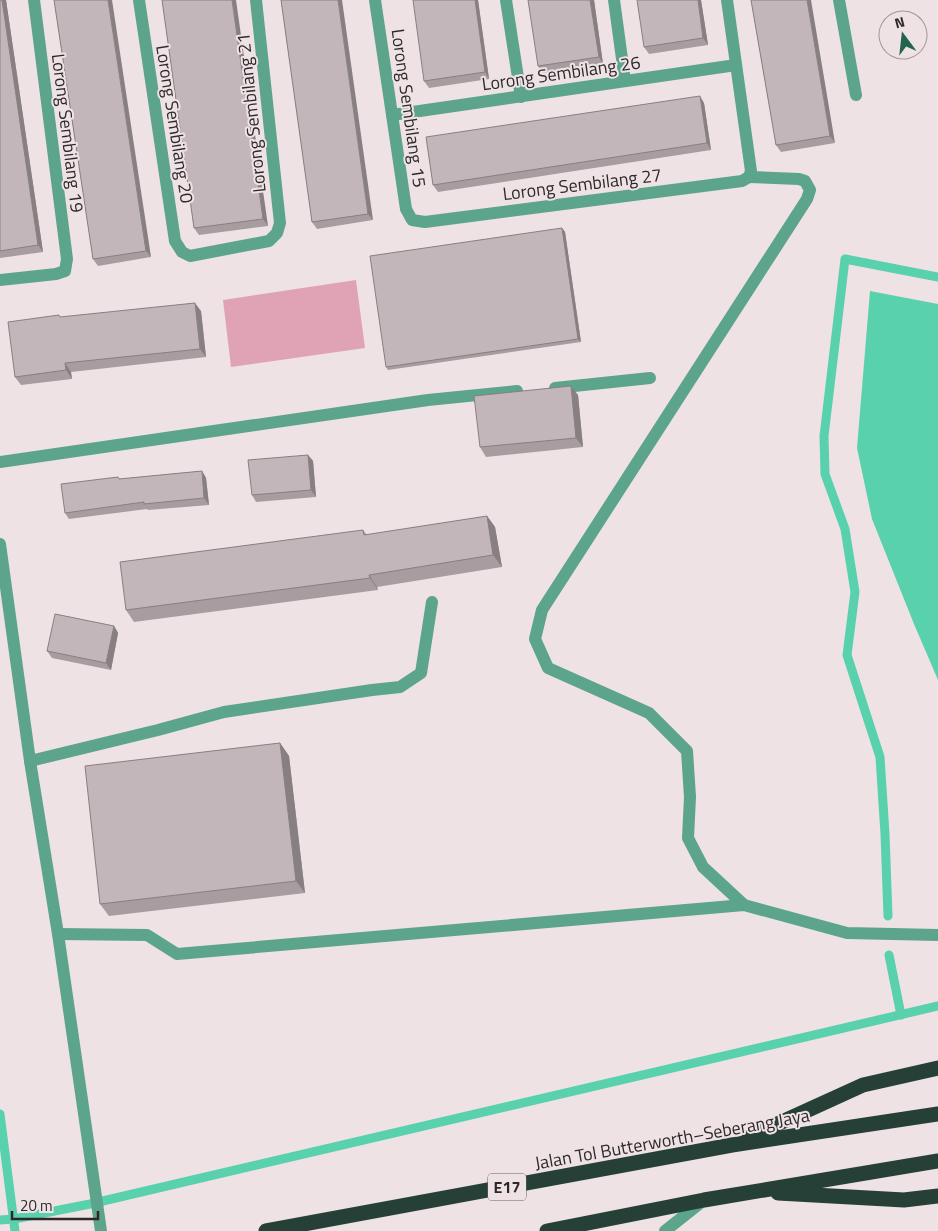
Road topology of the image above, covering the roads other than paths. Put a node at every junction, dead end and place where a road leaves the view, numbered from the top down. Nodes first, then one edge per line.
1 (34, 0) edge
2 (139, 0) edge
3 (256, 0) edge
4 (375, 0) edge
5 (506, 0) edge
6 (614, 0) edge
7 (727, 0) edge
8 (840, 0) edge
9 (736, 64) junction
10 (625, 81) junction
11 (856, 95) dead end
12 (521, 97) junction
13 (392, 115) junction
14 (750, 174) junction
15 (412, 220) joint
16 (280, 223) joint
17 (0, 280) edge
18 (650, 378) dead end
19 (0, 462) edge
20 (0, 544) edge
21 (432, 602) dead end
22 (30, 761) junction
23 (744, 905) junction
24 (58, 934) junction
25 (938, 935) edge
26 (938, 1068) edge
27 (938, 1114) edge
28 (732, 1145) junction
29 (938, 1161) edge
30 (752, 1191) junction
31 (938, 1196) edge
32 (704, 1200) junction
33 (100, 1226) edge
34 (266, 1231) edge
35 (548, 1231) edge
36 (665, 1231) edge

1 - 17 street, Lorong Sembilang 19
2 - 16 street, Lorong Sembilang 20
3 - 16 street, Lorong Sembilang 21
4 - 13 street, Lorong Sembilang 15
5 - 12 street
6 - 10 street
7 - 9 street
8 - 11 street
9 - 10 street, Lorong Sembilang 26
9 - 14 street
10 - 12 street, Lorong Sembilang 26
12 - 13 street, Lorong Sembilang 26
13 - 15 street, Lorong Sembilang 15
14 - 15 street, Lorong Sembilang 27
14 - 23 street, Lorong Sembilang 27
18 - 19 street
20 - 22 street
21 - 22 street
22 - 24 street
23 - 24 street
23 - 25 street
24 - 33 street
26 - 28 highway
27 - 28 highway, Jalan Tol Butterworth–Seberang Jaya / E17
28 - 34 highway, Jalan Tol Butterworth–Seberang Jaya / E17
29 - 30 highway
30 - 31 highway
30 - 32 highway
32 - 35 highway
32 - 36 street

